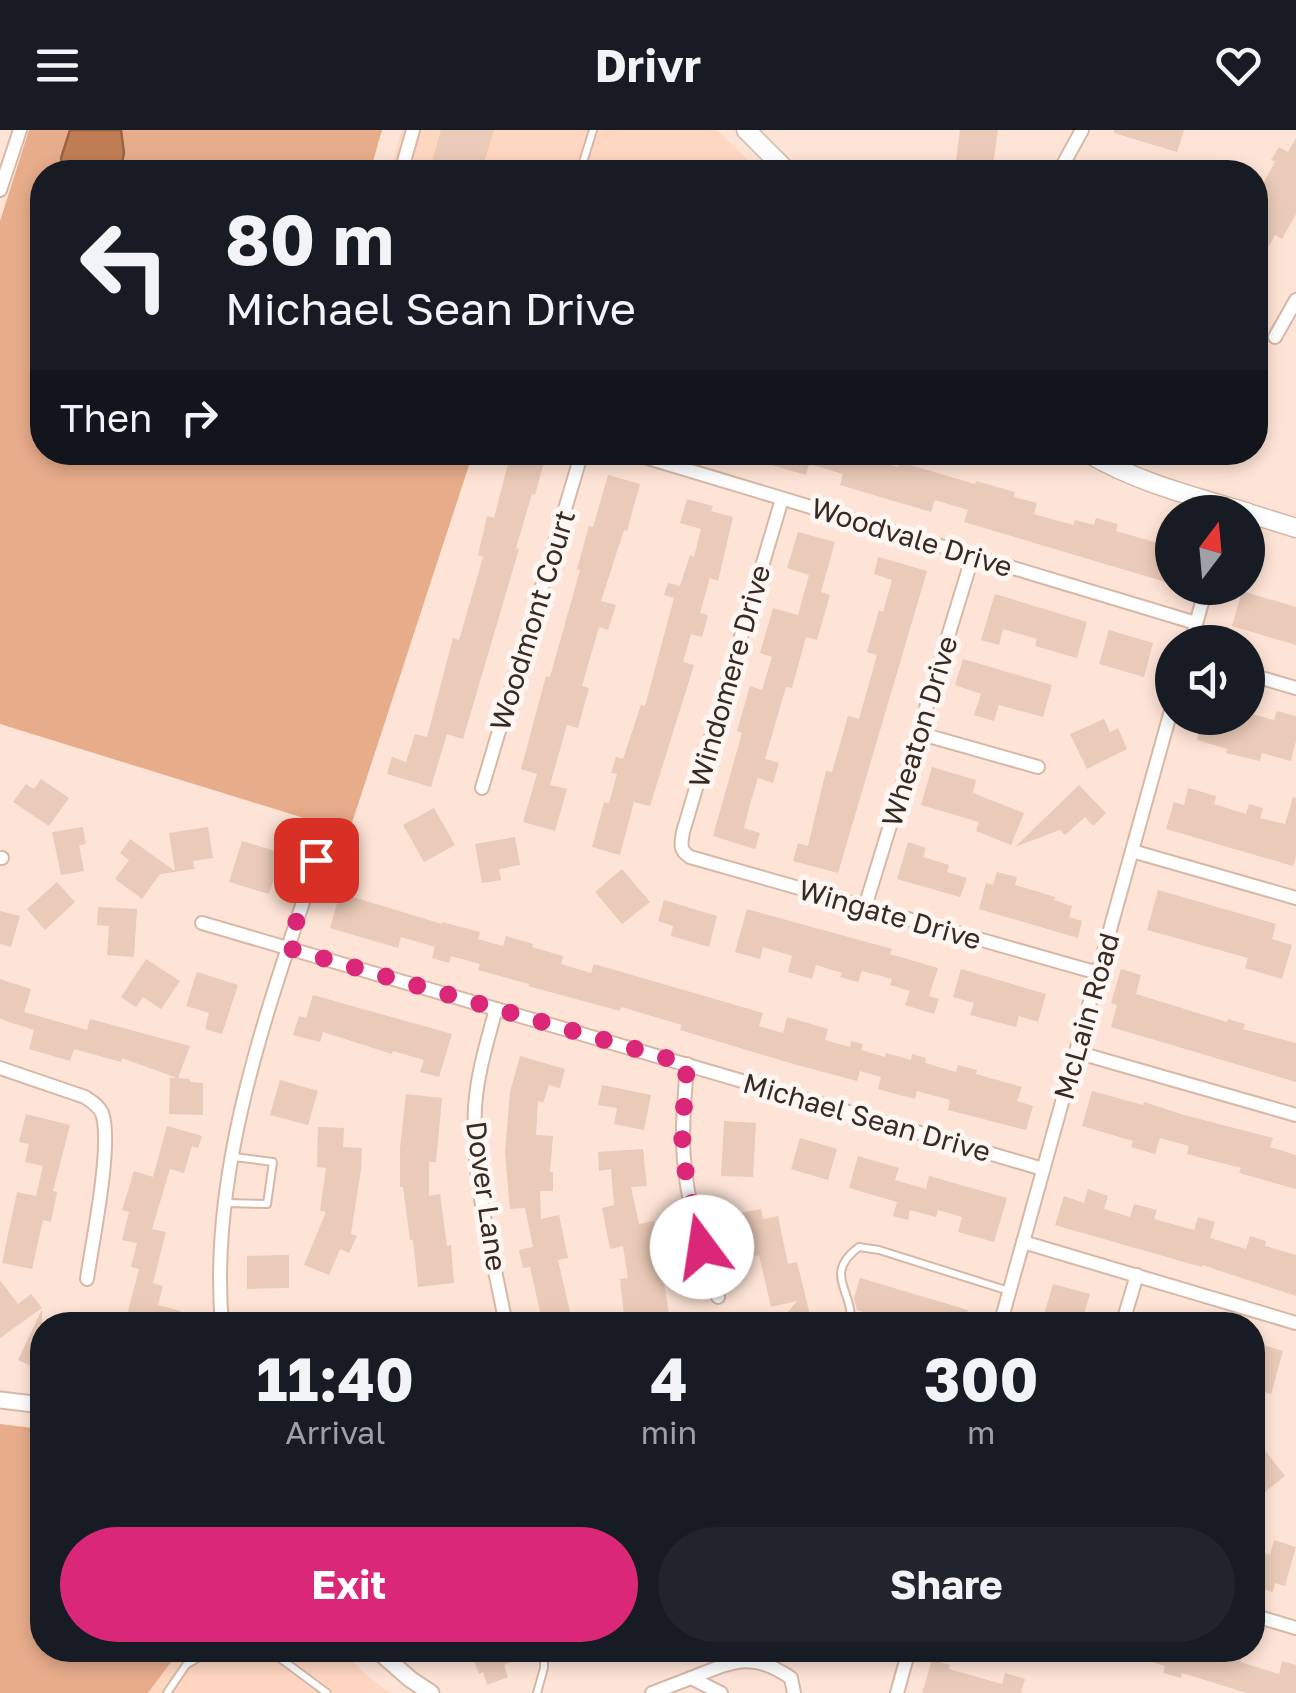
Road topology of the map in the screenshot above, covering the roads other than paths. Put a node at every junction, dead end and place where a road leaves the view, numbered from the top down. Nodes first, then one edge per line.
1 (20, 130) edge
2 (413, 130) edge
3 (593, 130) edge
4 (746, 130) edge
5 (1082, 130) edge
6 (404, 160) edge
7 (584, 160) edge
8 (776, 160) edge
9 (1066, 160) edge
10 (1, 182) edge
11 (1296, 300) edge
12 (1275, 337) dead end
13 (578, 465) edge
14 (672, 465) edge
15 (1107, 465) edge
16 (1186, 495) edge
17 (782, 498) junction
18 (1265, 519) edge
19 (1296, 528) edge
20 (973, 556) junction
21 (1201, 605) edge
22 (1196, 623) joint
23 (1265, 679) edge
24 (1296, 688) edge
25 (918, 733) junction
26 (1164, 735) edge
27 (1038, 767) dead end
28 (482, 788) dead end
29 (1132, 850) junction
30 (684, 853) joint
31 (316, 860) dead end
32 (1296, 898) edge
33 (864, 907) junction
34 (202, 924) dead end
35 (288, 948) junction
36 (1098, 972) junction
37 (496, 1009) junction
38 (1076, 1052) junction
39 (687, 1064) junction
40 (0, 1068) edge
41 (1296, 1115) edge
42 (233, 1156) junction
43 (1044, 1169) junction
44 (226, 1203) junction
45 (1023, 1242) junction
46 (1137, 1276) junction
47 (87, 1279) dead end
48 (1009, 1292) junction
49 (718, 1297) dead end
50 (222, 1312) edge
51 (504, 1312) edge
52 (850, 1312) edge
53 (1004, 1312) edge
54 (1126, 1312) edge
55 (1259, 1312) edge
56 (1265, 1314) edge
57 (1296, 1323) edge
58 (0, 1400) edge
59 (30, 1404) edge
60 (1265, 1620) edge
61 (1296, 1628) edge
62 (191, 1662) edge
63 (286, 1662) edge
64 (390, 1662) edge
65 (544, 1662) edge
66 (734, 1662) edge
67 (756, 1662) edge
68 (906, 1662) edge
69 (691, 1678) junction
70 (426, 1692) edge
71 (167, 1693) edge
72 (326, 1693) edge
73 (537, 1693) edge
74 (652, 1693) edge
75 (721, 1693) edge
76 (794, 1693) edge
77 (897, 1693) edge

1 - 10 street
2 - 6 street
3 - 7 lane
4 - 8 main road
5 - 9 street
11 - 12 street
13 - 28 street, Woodmont Court
14 - 17 street, Woodvale Drive
15 - 16 main road
17 - 20 street, Woodvale Drive
17 - 30 street, Windomere Drive
18 - 19 main road
20 - 22 street, Woodvale Drive
20 - 25 street, Wheaton Drive
21 - 22 street
23 - 24 street
25 - 27 street
25 - 33 street, Wheaton Drive
26 - 29 street, McLain Road
29 - 32 street
29 - 36 street, McLain Road
30 - 33 street, Wingate Drive
31 - 35 street
33 - 36 street, Wingate Drive
34 - 35 street, Michael Sean Drive
35 - 37 street, Michael Sean Drive
35 - 42 street
36 - 38 street, McLain Road
37 - 39 street, Michael Sean Drive
37 - 51 street, Dover Lane
38 - 41 street
38 - 43 street, McLain Road
39 - 43 street, Michael Sean Drive
39 - 49 street
40 - 47 street
42 - 44 street
42 - 44 lane
43 - 45 street, McLain Road
44 - 50 street
45 - 46 street
45 - 48 street, McLain Road
46 - 54 street
46 - 55 street
48 - 52 lane
48 - 53 street, McLain Road
56 - 57 street
58 - 59 street
60 - 61 street
62 - 71 lane
63 - 72 lane
64 - 70 street
65 - 73 lane
66 - 69 street
67 - 76 street
68 - 77 street
69 - 74 street
69 - 75 street

